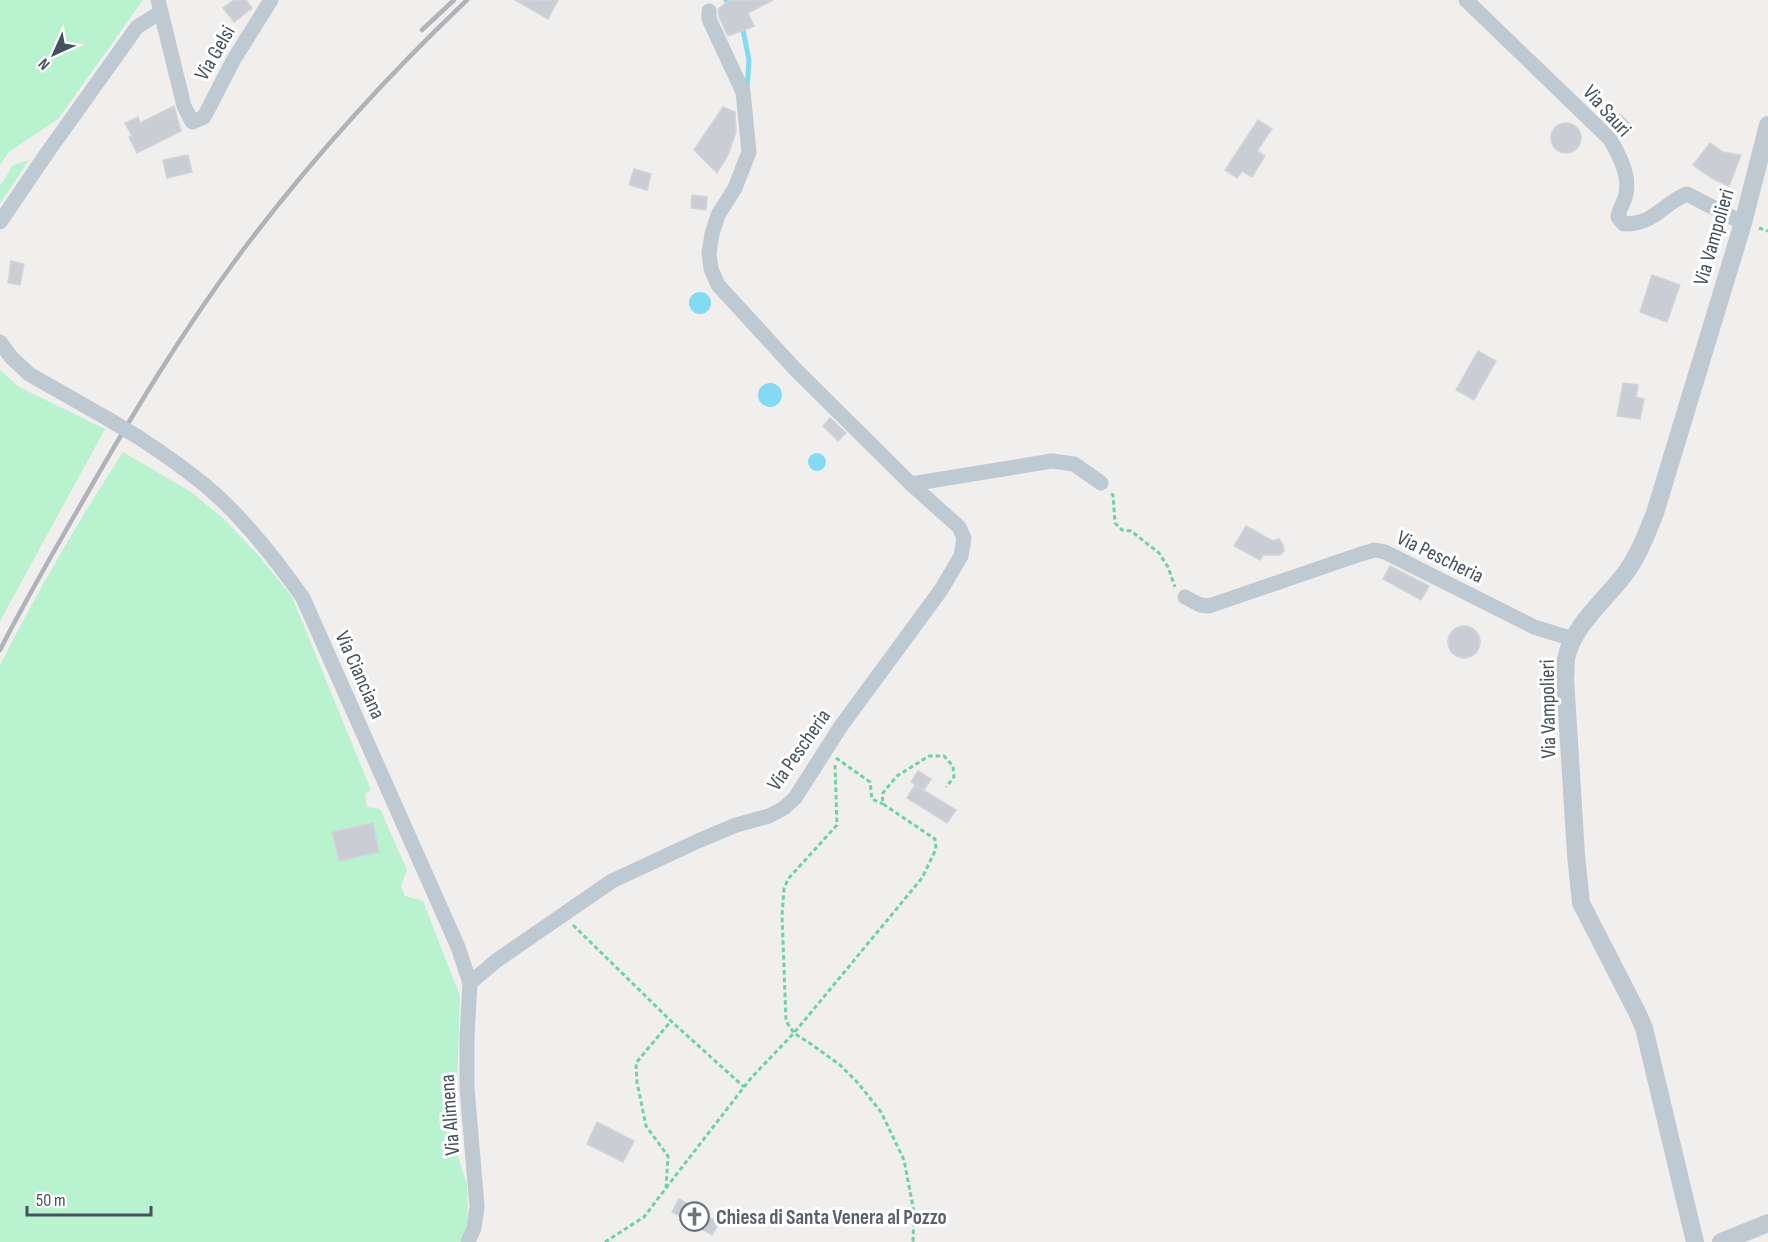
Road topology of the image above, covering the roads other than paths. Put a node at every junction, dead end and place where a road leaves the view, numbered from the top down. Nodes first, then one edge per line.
1 (270, 0) edge
2 (1466, 0) edge
3 (159, 6) edge
4 (709, 11) dead end
5 (1768, 125) edge
6 (0, 222) edge
7 (1743, 223) junction
8 (0, 342) edge
9 (1101, 483) road end
10 (911, 484) junction
11 (1185, 597) road end
12 (1573, 639) junction
13 (470, 983) junction
14 (1768, 1223) edge
15 (468, 1242) edge
16 (1695, 1242) edge
17 (1721, 1242) edge

1 - 3 street, Via Gelsi
2 - 7 street, Via Sauri
3 - 6 street
4 - 10 street, Via Pescheria
5 - 7 street, Via Vampolieri
7 - 12 street, Via Vampolieri
8 - 13 street, Via Cianciana, bridge
9 - 10 street
10 - 13 street, Via Pescheria
11 - 12 street, Via Pescheria
12 - 16 street, Via Vampolieri
13 - 15 street, Via Alimena
14 - 17 street

